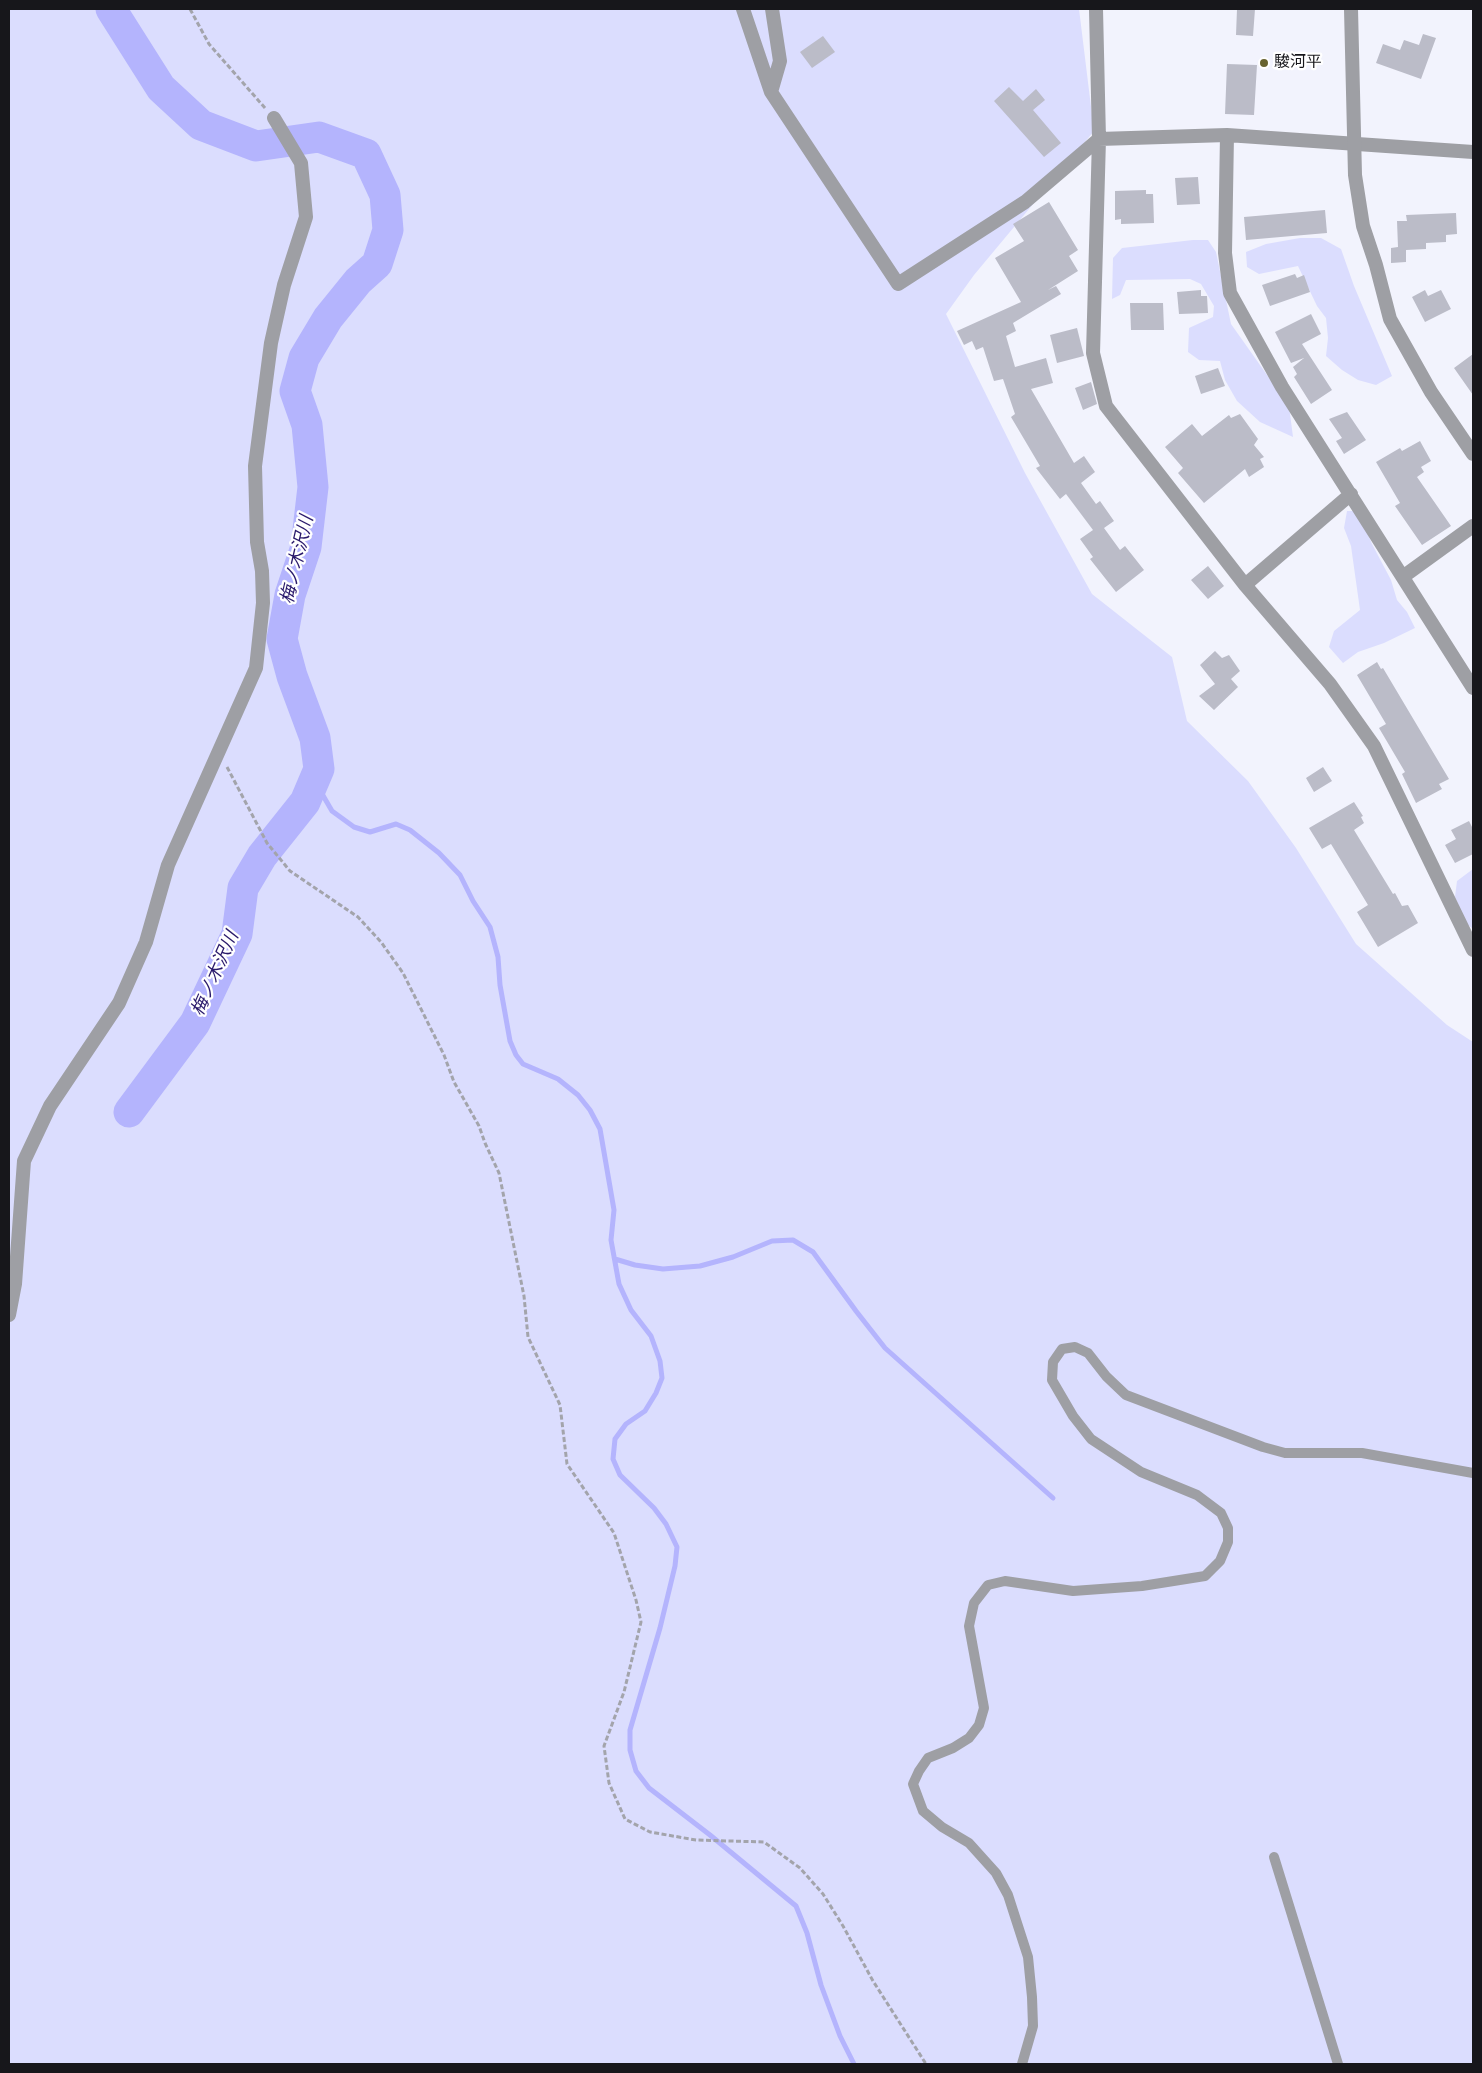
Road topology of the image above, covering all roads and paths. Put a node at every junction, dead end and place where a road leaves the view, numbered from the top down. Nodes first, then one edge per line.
1 (190, 9) edge
2 (743, 9) edge
3 (772, 9) edge
4 (1096, 9) edge
5 (1351, 9) edge
6 (771, 92) junction
7 (274, 118) joint
8 (1227, 135) junction
9 (1099, 139) junction
10 (1354, 144) junction
11 (1473, 152) edge
12 (1473, 454) edge
13 (1351, 494) junction
14 (1473, 526) edge
15 (1404, 576) junction
16 (1245, 585) junction
17 (1473, 688) edge
18 (219, 751) junction
19 (1473, 950) edge
20 (9, 1315) edge
21 (1473, 1473) edge
22 (1274, 1857) dead end
23 (926, 2064) edge
24 (1022, 2064) edge
25 (1338, 2064) edge

1 - 7 path
2 - 6 street
3 - 6 street
4 - 9 street
5 - 10 street
6 - 9 street
7 - 18 street
8 - 9 street
8 - 10 street
8 - 13 street
9 - 16 street
10 - 11 street
10 - 12 street
13 - 15 street
13 - 16 street
14 - 15 street
15 - 17 street
16 - 19 street
18 - 20 street
18 - 23 path
21 - 24 lane
22 - 25 lane

